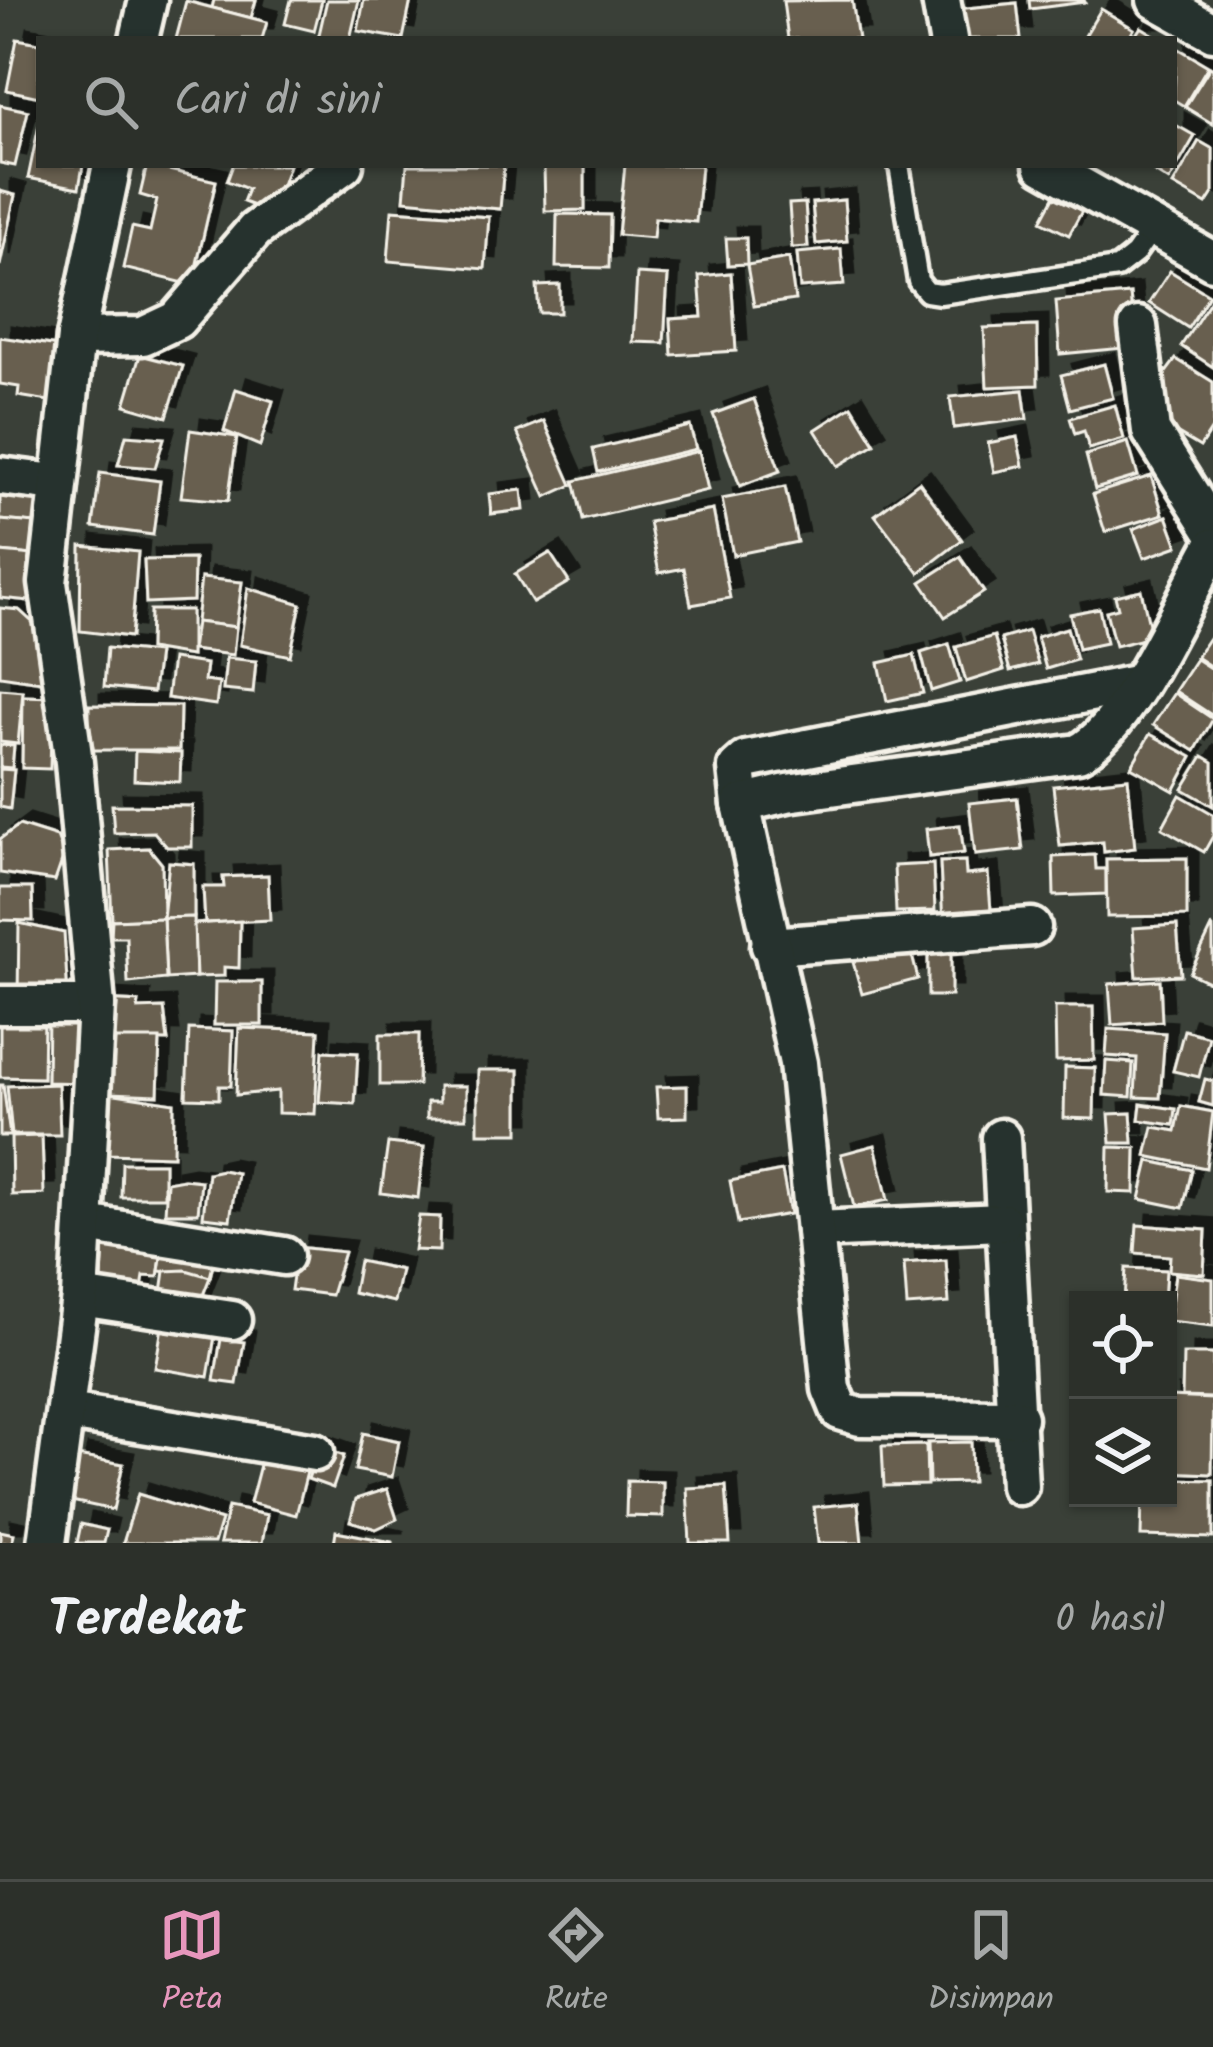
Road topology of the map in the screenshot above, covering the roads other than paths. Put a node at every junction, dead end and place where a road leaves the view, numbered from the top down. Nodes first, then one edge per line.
1 (148, 0) edge
2 (941, 0) edge
3 (1156, 0) edge
4 (1213, 32) edge
5 (140, 36) edge
6 (947, 36) edge
7 (111, 168) edge
8 (340, 168) edge
9 (899, 168) edge
10 (1048, 168) edge
11 (1154, 227) junction
12 (1213, 261) edge
13 (1138, 326) dead end
14 (76, 337) junction
15 (0, 476) edge
16 (55, 483) junction
17 (1213, 530) edge
18 (1213, 547) edge
19 (1136, 684) junction
20 (741, 804) junction
21 (1032, 927) dead end
22 (770, 946) junction
23 (0, 1005) edge
24 (96, 1005) junction
25 (1001, 1138) dead end
26 (1003, 1222) junction
27 (86, 1224) junction
28 (815, 1230) junction
29 (284, 1256) dead end
30 (80, 1297) junction
31 (232, 1320) dead end
32 (68, 1412) junction
33 (1018, 1418) junction
34 (316, 1453) dead end
35 (1018, 1486) dead end
36 (47, 1543) edge

1 - 5 street
2 - 6 street
3 - 4 street
7 - 14 street
8 - 14 street
9 - 11 lane
10 - 11 street
11 - 12 street
13 - 17 street
14 - 16 street
15 - 16 street
16 - 24 street
18 - 19 street
19 - 20 street
19 - 20 street
20 - 22 street
21 - 22 street
22 - 28 street
23 - 24 street
24 - 27 street
25 - 26 street
26 - 28 street
26 - 33 street
27 - 29 street
27 - 30 street
28 - 33 street
30 - 31 street
30 - 32 street
32 - 34 street
32 - 36 street
33 - 35 street

